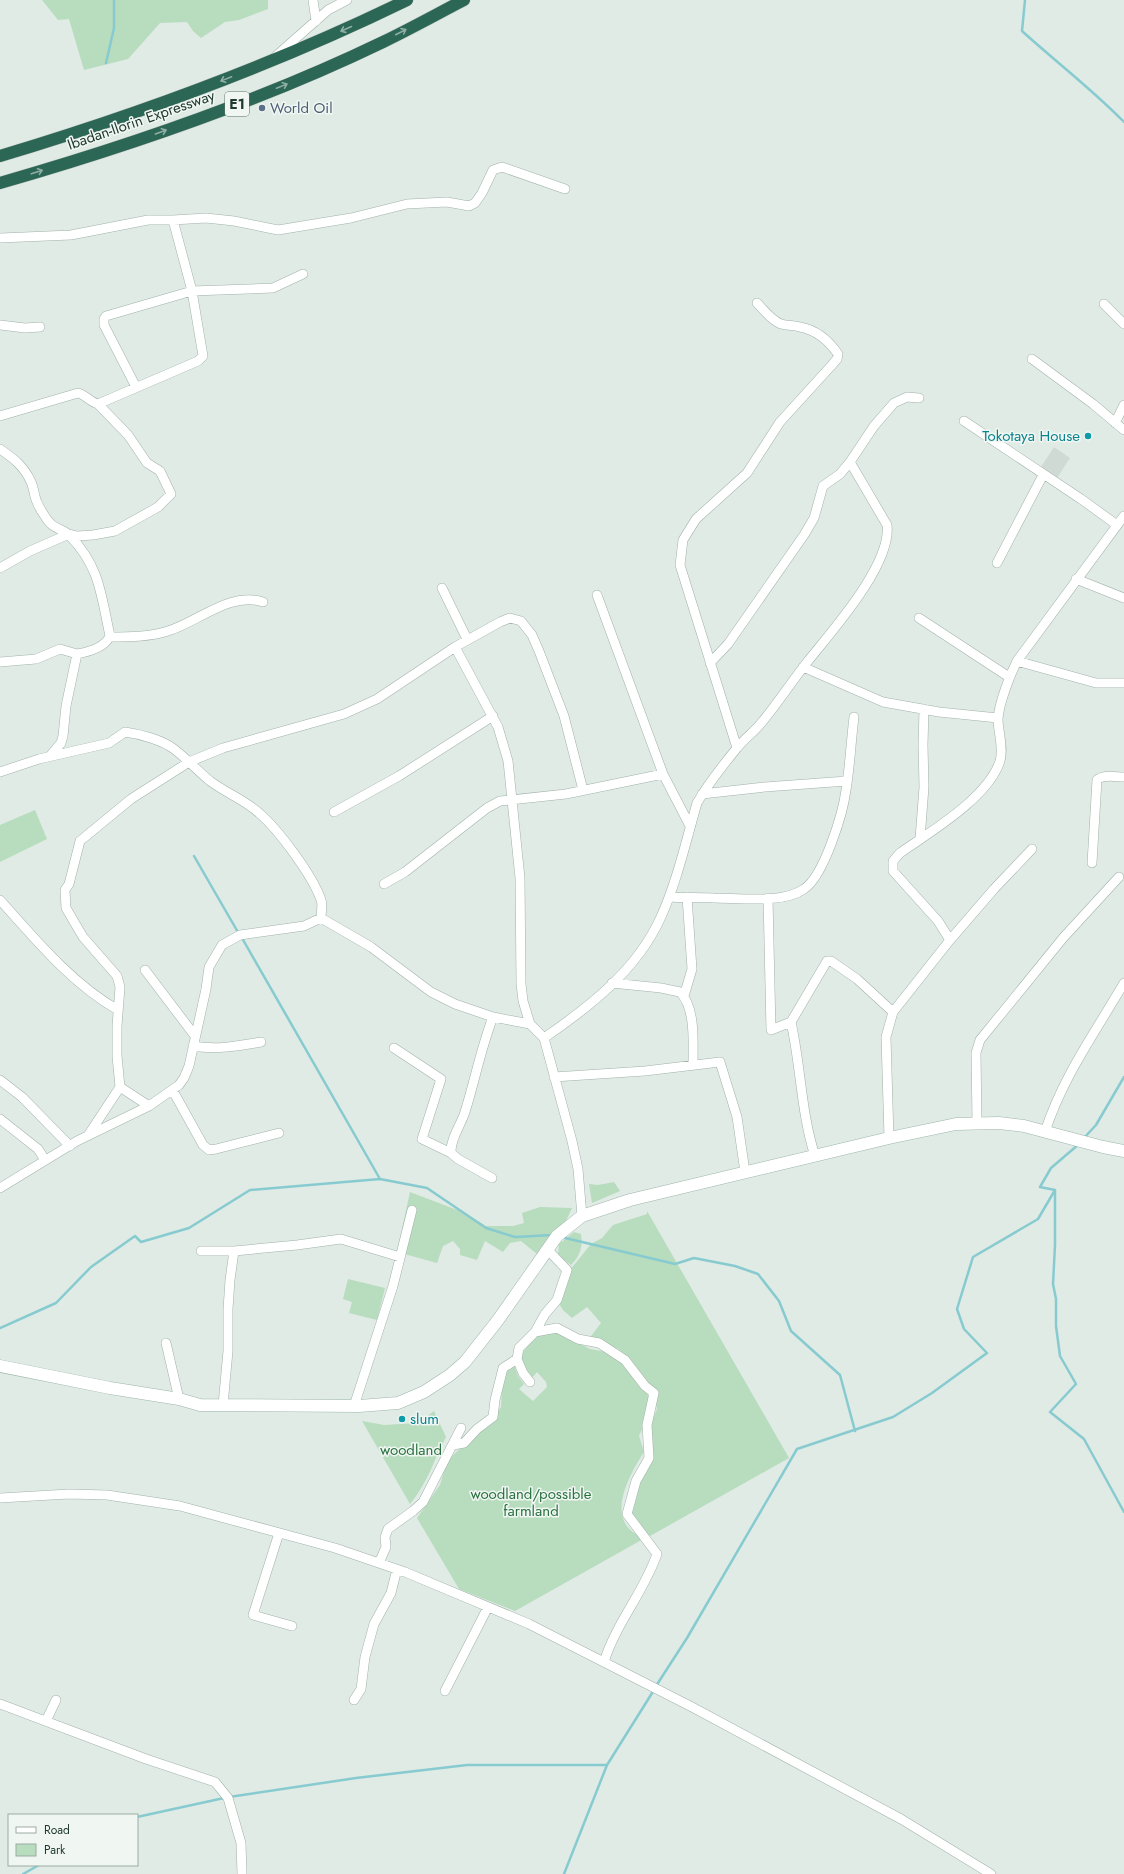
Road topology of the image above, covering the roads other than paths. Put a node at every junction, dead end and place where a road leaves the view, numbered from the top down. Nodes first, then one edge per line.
1 (313, 0) edge
2 (347, 0) edge
3 (407, 0) edge
4 (464, 0) edge
5 (316, 21) junction
6 (270, 61) junction
7 (0, 156) edge
8 (0, 183) edge
9 (565, 189) dead end
10 (173, 220) junction
11 (0, 238) edge
12 (302, 274) dead end
13 (192, 291) junction
14 (757, 303) dead end
15 (1104, 304) dead end
16 (1124, 324) edge
17 (0, 325) edge
18 (40, 327) dead end
19 (1032, 358) dead end
20 (136, 387) junction
21 (919, 398) dead end
22 (98, 404) junction
23 (1124, 405) edge
24 (0, 416) edge
25 (964, 421) dead end
26 (1115, 423) junction
27 (1124, 430) edge
28 (0, 449) edge
29 (850, 462) junction
30 (1043, 475) junction
31 (1124, 516) edge
32 (1117, 525) junction
33 (69, 534) junction
34 (997, 563) dead end
35 (0, 568) edge
36 (1076, 579) junction
37 (442, 588) dead end
38 (597, 595) dead end
39 (1124, 598) edge
40 (263, 602) dead end
41 (919, 618) dead end
42 (110, 638) junction
43 (467, 639) junction
44 (455, 647) junction
45 (77, 654) junction
46 (1017, 661) junction
47 (0, 662) edge
48 (710, 664) junction
49 (803, 667) junction
50 (1009, 677) junction
51 (1124, 683) edge
52 (924, 709) junction
53 (493, 716) junction
54 (854, 717) dead end
55 (998, 718) junction
56 (63, 736) junction
57 (737, 748) junction
58 (78, 750) junction
59 (50, 756) junction
60 (189, 762) junction
61 (0, 772) edge
62 (663, 774) junction
63 (1124, 777) edge
64 (847, 781) junction
65 (583, 790) junction
66 (702, 794) junction
67 (512, 799) junction
68 (334, 812) dead end
69 (690, 826) junction
70 (920, 839) junction
71 (1032, 849) dead end
72 (1092, 863) dead end
73 (1119, 877) dead end
74 (384, 884) dead end
75 (669, 896) junction
76 (687, 897) junction
77 (768, 898) junction
78 (0, 900) edge
79 (321, 918) junction
80 (950, 940) junction
81 (145, 970) dead end
82 (612, 983) junction
83 (1124, 983) edge
84 (684, 996) junction
85 (118, 1010) junction
86 (893, 1012) junction
87 (493, 1017) junction
88 (791, 1022) junction
89 (530, 1024) junction
90 (194, 1036) junction
91 (544, 1038) junction
92 (261, 1042) dead end
93 (193, 1046) junction
94 (394, 1048) dead end
95 (693, 1065) junction
96 (554, 1077) junction
97 (0, 1080) edge
98 (120, 1087) junction
99 (173, 1091) junction
100 (149, 1106) junction
101 (0, 1119) edge
102 (977, 1123) junction
103 (1045, 1132) junction
104 (279, 1133) dead end
105 (89, 1134) junction
106 (889, 1138) junction
107 (70, 1146) junction
108 (1124, 1151) edge
109 (451, 1153) junction
110 (815, 1156) junction
111 (45, 1160) junction
112 (745, 1172) junction
113 (492, 1178) dead end
114 (0, 1188) edge
115 (412, 1210) dead end
116 (582, 1216) junction
117 (548, 1250) junction
118 (201, 1251) dead end
119 (234, 1251) junction
120 (400, 1257) junction
121 (535, 1332) junction
122 (166, 1342) dead end
123 (516, 1359) junction
124 (0, 1366) edge
125 (530, 1382) dead end
126 (179, 1399) junction
127 (223, 1406) junction
128 (354, 1406) junction
129 (461, 1428) dead end
130 (453, 1445) junction
131 (0, 1498) edge
132 (279, 1533) junction
133 (379, 1563) junction
134 (397, 1569) junction
135 (488, 1607) junction
136 (292, 1626) dead end
137 (604, 1662) junction
138 (445, 1691) dead end
139 (56, 1700) dead end
140 (354, 1700) dead end
141 (0, 1704) edge
142 (46, 1721) junction
143 (242, 1874) edge
144 (991, 1874) edge

1 - 5 street
2 - 5 street
3 -> 6 highway, Ibadan-Ilorin Expressway / E1
8 -> 4 highway, Ibadan-Ilorin Expressway / E1
5 - 6 street
6 -> 7 highway, Ibadan-Ilorin Expressway / E1
9 - 10 street
10 - 11 street
10 - 13 street
12 - 13 street
13 - 20 street
13 - 20 street
14 - 48 street
15 - 16 street
17 - 18 street
19 - 26 street
20 - 22 street
21 - 29 street
22 - 24 street
22 - 33 street
23 - 26 street
25 - 30 street
26 - 27 street
28 - 33 street
29 - 48 street
29 - 49 street
30 - 32 street
30 - 34 street
31 - 32 street
32 - 36 street
33 - 35 street
33 - 42 street
36 - 39 street
36 - 46 street
37 - 43 street
38 - 62 street
40 - 42 street
41 - 50 street
42 - 45 street
43 - 44 street
43 - 65 street
44 - 53 street
44 - 60 street
45 - 47 street
45 - 56 street
46 - 50 street
46 - 51 street
48 - 57 street
49 - 52 street
49 - 57 street
50 - 55 street
52 - 55 street
52 - 70 street
53 - 67 street
53 - 68 street
54 - 64 street
55 - 70 street
56 - 58 street
56 - 59 street
57 - 66 street
58 - 59 street
58 - 60 street
59 - 61 street
60 - 79 street
60 - 85 street
62 - 65 street
62 - 69 street
63 - 72 street
64 - 66 street
64 - 77 street
65 - 67 street
66 - 69 street
67 - 74 street
67 - 89 street
69 - 75 street
70 - 80 street
71 - 80 street
73 - 102 street
75 - 76 street
75 - 82 street
76 - 77 street
76 - 84 street
77 - 88 street
78 - 85 street
79 - 87 street
79 - 90 street
80 - 86 street
81 - 90 street
82 - 84 street
82 - 91 street
83 - 103 street
84 - 95 street
85 - 98 street
86 - 88 street
86 - 106 street
87 - 89 street
87 - 109 street
88 - 110 street
89 - 91 street
90 - 93 street
91 - 96 street
92 - 93 street
93 - 99 street
94 - 109 street
95 - 96 street
95 - 112 street
96 - 116 street
97 - 107 street
98 - 100 street
98 - 105 street
99 - 100 street
99 - 104 street
100 - 105 street
101 - 111 street
102 - 103 main road
102 - 106 main road
103 - 108 main road
105 - 107 street
106 - 110 main road
107 - 111 street
109 - 113 street
110 - 112 main road
111 - 114 street
112 - 116 main road
115 - 120 street
116 - 117 main road
117 - 121 street
117 - 128 main road
118 - 119 street
119 - 120 street
119 - 127 street
120 - 128 street
121 - 123 street
121 - 137 street
122 - 126 street
123 - 125 street
123 - 130 street
124 - 126 main road
126 - 127 main road
127 - 128 main road
129 - 130 street
130 - 133 street
131 - 132 street
132 - 133 street
132 - 136 street
133 - 134 street
134 - 135 street
134 - 140 street
135 - 137 street
135 - 138 street
137 - 144 street
139 - 142 street
141 - 142 street
142 - 143 street

